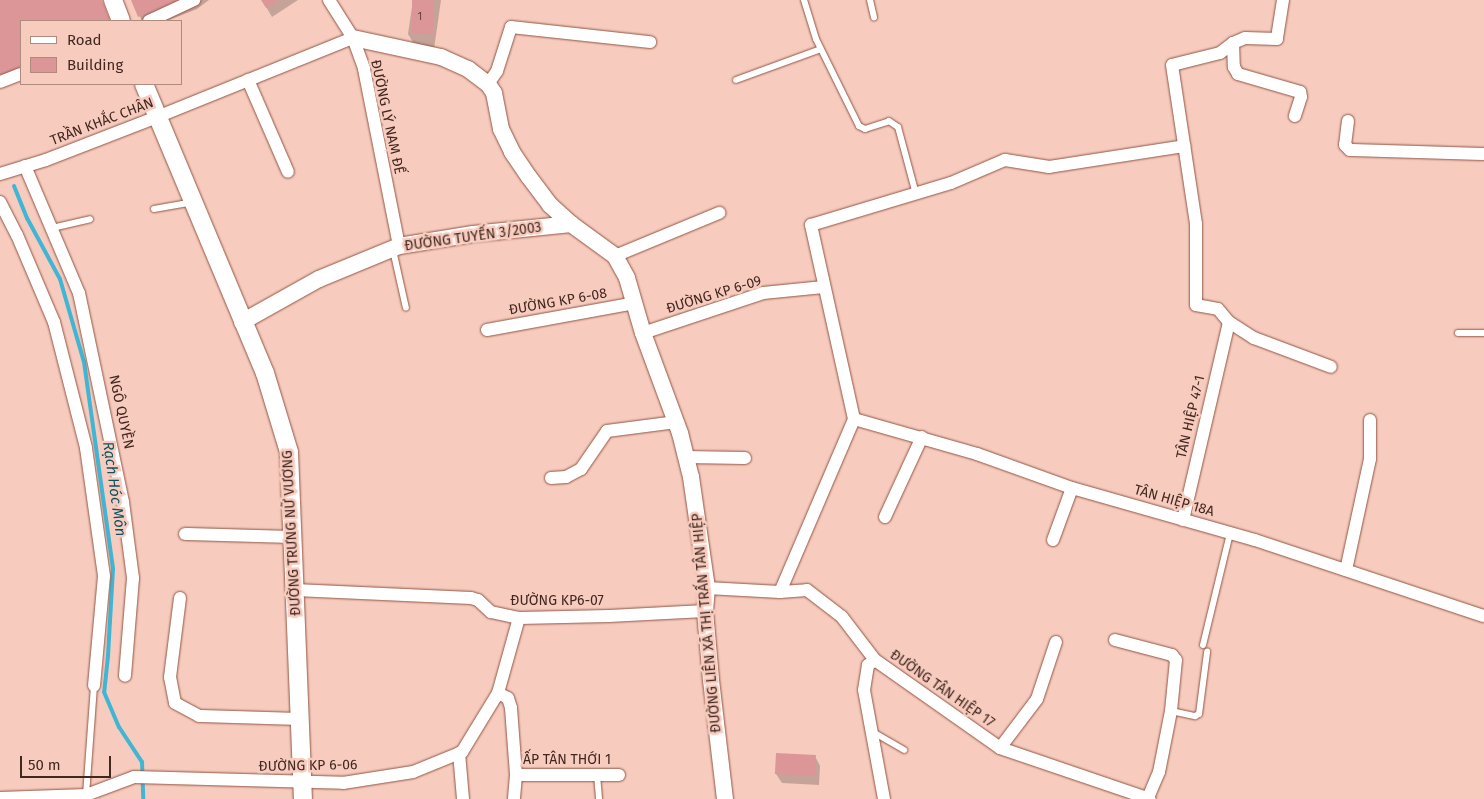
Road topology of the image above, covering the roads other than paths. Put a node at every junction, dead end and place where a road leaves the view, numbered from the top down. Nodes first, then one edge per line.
1 (113, 0) edge
2 (194, 0) edge
3 (329, 0) edge
4 (804, 0) edge
5 (870, 0) edge
6 (1283, 0) edge
7 (874, 18) dead end
8 (121, 20) edge
9 (150, 20) edge
10 (352, 38) junction
11 (650, 42) dead end
12 (1233, 43) junction
13 (821, 49) junction
14 (20, 74) edge
15 (248, 80) junction
16 (736, 80) dead end
17 (0, 82) edge
18 (488, 84) junction
19 (144, 85) edge
20 (1295, 116) dead end
21 (157, 117) junction
22 (1348, 121) dead end
23 (1184, 146) junction
24 (1484, 154) edge
25 (25, 166) junction
26 (288, 172) dead end
27 (0, 174) edge
28 (916, 194) junction
29 (0, 202) edge
30 (193, 202) junction
31 (154, 209) dead end
32 (719, 213) dead end
33 (90, 219) dead end
34 (571, 224) junction
35 (52, 228) junction
36 (396, 248) junction
37 (615, 256) junction
38 (824, 287) junction
39 (635, 303) junction
40 (406, 308) dead end
41 (242, 322) junction
42 (1229, 322) junction
43 (487, 330) dead end
44 (643, 333) junction
45 (1458, 334) dead end
46 (1484, 334) edge
47 (1331, 367) dead end
48 (854, 419) junction
49 (1370, 420) dead end
50 (676, 422) junction
51 (922, 437) junction
52 (686, 457) junction
53 (745, 458) dead end
54 (551, 478) dead end
55 (1072, 488) junction
56 (885, 517) dead end
57 (1183, 520) junction
58 (1230, 533) junction
59 (185, 534) dead end
60 (294, 537) junction
61 (1053, 540) dead end
62 (1346, 570) junction
63 (706, 588) junction
64 (296, 590) junction
65 (780, 592) junction
66 (180, 598) dead end
67 (705, 611) junction
68 (1484, 616) edge
69 (519, 618) junction
70 (1115, 640) dead end
71 (1056, 642) dead end
72 (1203, 645) dead end
73 (1207, 652) dead end
74 (875, 660) junction
75 (125, 676) dead end
76 (94, 686) joint
77 (498, 692) junction
78 (1171, 711) junction
79 (301, 719) junction
80 (872, 732) junction
81 (1000, 748) junction
82 (904, 750) dead end
83 (458, 753) junction
84 (516, 775) junction
85 (597, 775) junction
86 (619, 775) dead end
87 (303, 791) edge
88 (86, 795) junction
89 (1132, 796) edge
90 (0, 798) edge
91 (463, 799) edge
92 (514, 799) edge
93 (600, 799) edge
94 (725, 799) edge
95 (884, 799) edge
96 (1149, 799) edge

1 - 8 main road
2 - 9 street
3 - 10 street, ĐƯỜNG LÝ NAM ĐẾ
4 - 13 lane
5 - 7 lane
6 - 12 street
10 - 15 street, TRẦN KHẮC CHÂN
10 - 18 street
10 - 36 street, ĐƯỜNG LÝ NAM ĐẾ
11 - 18 street
12 - 20 street
12 - 23 street
13 - 16 lane
13 - 28 lane
14 - 17 street
15 - 21 street, TRẦN KHẮC CHÂN
15 - 26 street
18 - 34 street, ĐƯỜNG LIÊN XÃ THỊ TRẤN TÂN HIỆP
19 - 21 main road, ĐƯỜNG TRƯNG NỮ VƯƠNG
21 - 25 street, TRẦN KHẮC CHÂN
21 - 30 main road, ĐƯỜNG TRƯNG NỮ VƯƠNG
22 - 24 street
23 - 28 street
23 - 42 street
25 - 27 street, TRẦN KHẮC CHÂN
25 - 35 street, NGÔ QUYỀN
28 - 38 street
29 - 76 street
30 - 31 lane
30 - 41 main road, ĐƯỜNG TRƯNG NỮ VƯƠNG
32 - 37 street
33 - 35 lane
34 - 36 street, ĐƯỜNG TUYẾN 3/2003
34 - 37 street, ĐƯỜNG LIÊN XÃ THỊ TRẤN TÂN HIỆP
35 - 75 street, NGÔ QUYỀN
36 - 40 lane
36 - 41 street, ĐƯỜNG TUYẾN 3/2003
37 - 39 street, ĐƯỜNG LIÊN XÃ THỊ TRẤN TÂN HIỆP
38 - 44 street, ĐƯỜNG KP 6-09
38 - 48 street
39 - 43 street, ĐƯỜNG KP 6-08
39 - 44 street, ĐƯỜNG LIÊN XÃ THỊ TRẤN TÂN HIỆP
41 - 60 main road, ĐƯỜNG TRƯNG NỮ VƯƠNG
42 - 47 street
42 - 57 street, TÂN HIỆP 47-1
44 - 50 street, ĐƯỜNG LIÊN XÃ THỊ TRẤN TÂN HIỆP
45 - 46 lane
48 - 51 street, TÂN HIỆP 18A
48 - 65 street
49 - 62 street
50 - 52 street, ĐƯỜNG LIÊN XÃ THỊ TRẤN TÂN HIỆP
50 - 54 street
51 - 55 street, TÂN HIỆP 18A
51 - 56 street
52 - 53 street
52 - 63 street, ĐƯỜNG LIÊN XÃ THỊ TRẤN TÂN HIỆP
55 - 57 street, TÂN HIỆP 18A
55 - 61 street
57 - 58 street, TÂN HIỆP 18A
58 - 62 street, TÂN HIỆP 18A
58 - 72 lane
59 - 60 street
60 - 64 main road, ĐƯỜNG TRƯNG NỮ VƯƠNG
62 - 68 street, TÂN HIỆP 18A
63 - 65 street, ĐƯỜNG TÂN HIỆP 17
63 - 67 street, ĐƯỜNG LIÊN XÃ THỊ TRẤN TÂN HIỆP
64 - 69 street, ĐƯỜNG KP6-07
64 - 79 main road, ĐƯỜNG TRƯNG NỮ VƯƠNG
65 - 74 street, ĐƯỜNG TÂN HIỆP 17
66 - 79 street
67 - 69 street, ĐƯỜNG KP6-07
67 - 94 street, ĐƯỜNG LIÊN XÃ THỊ TRẤN TÂN HIỆP
69 - 77 street, ĐƯỜNG KP 6-06
70 - 78 street
71 - 81 street
73 - 78 lane
74 - 80 street
74 - 81 street, ĐƯỜNG TÂN HIỆP 17
76 - 88 lane
77 - 83 street, ĐƯỜNG KP 6-06
77 - 84 street, ẤP TÂN THỚI 1
78 - 96 street
79 - 87 main road, ĐƯỜNG TRƯNG NỮ VƯƠNG
80 - 82 lane
80 - 95 street
81 - 89 street, ĐƯỜNG TÂN HIỆP 17
83 - 87 street, ĐƯỜNG KP 6-06
83 - 91 street
84 - 85 street, ẤP TÂN THỚI 1
84 - 92 street, ẤP TÂN THỚI 1
85 - 86 street, ẤP TÂN THỚI 1
85 - 93 lane
87 - 88 street, ĐƯỜNG KP 6-06
88 - 90 street
89 - 96 street, ĐƯỜNG TÂN HIỆP 17

